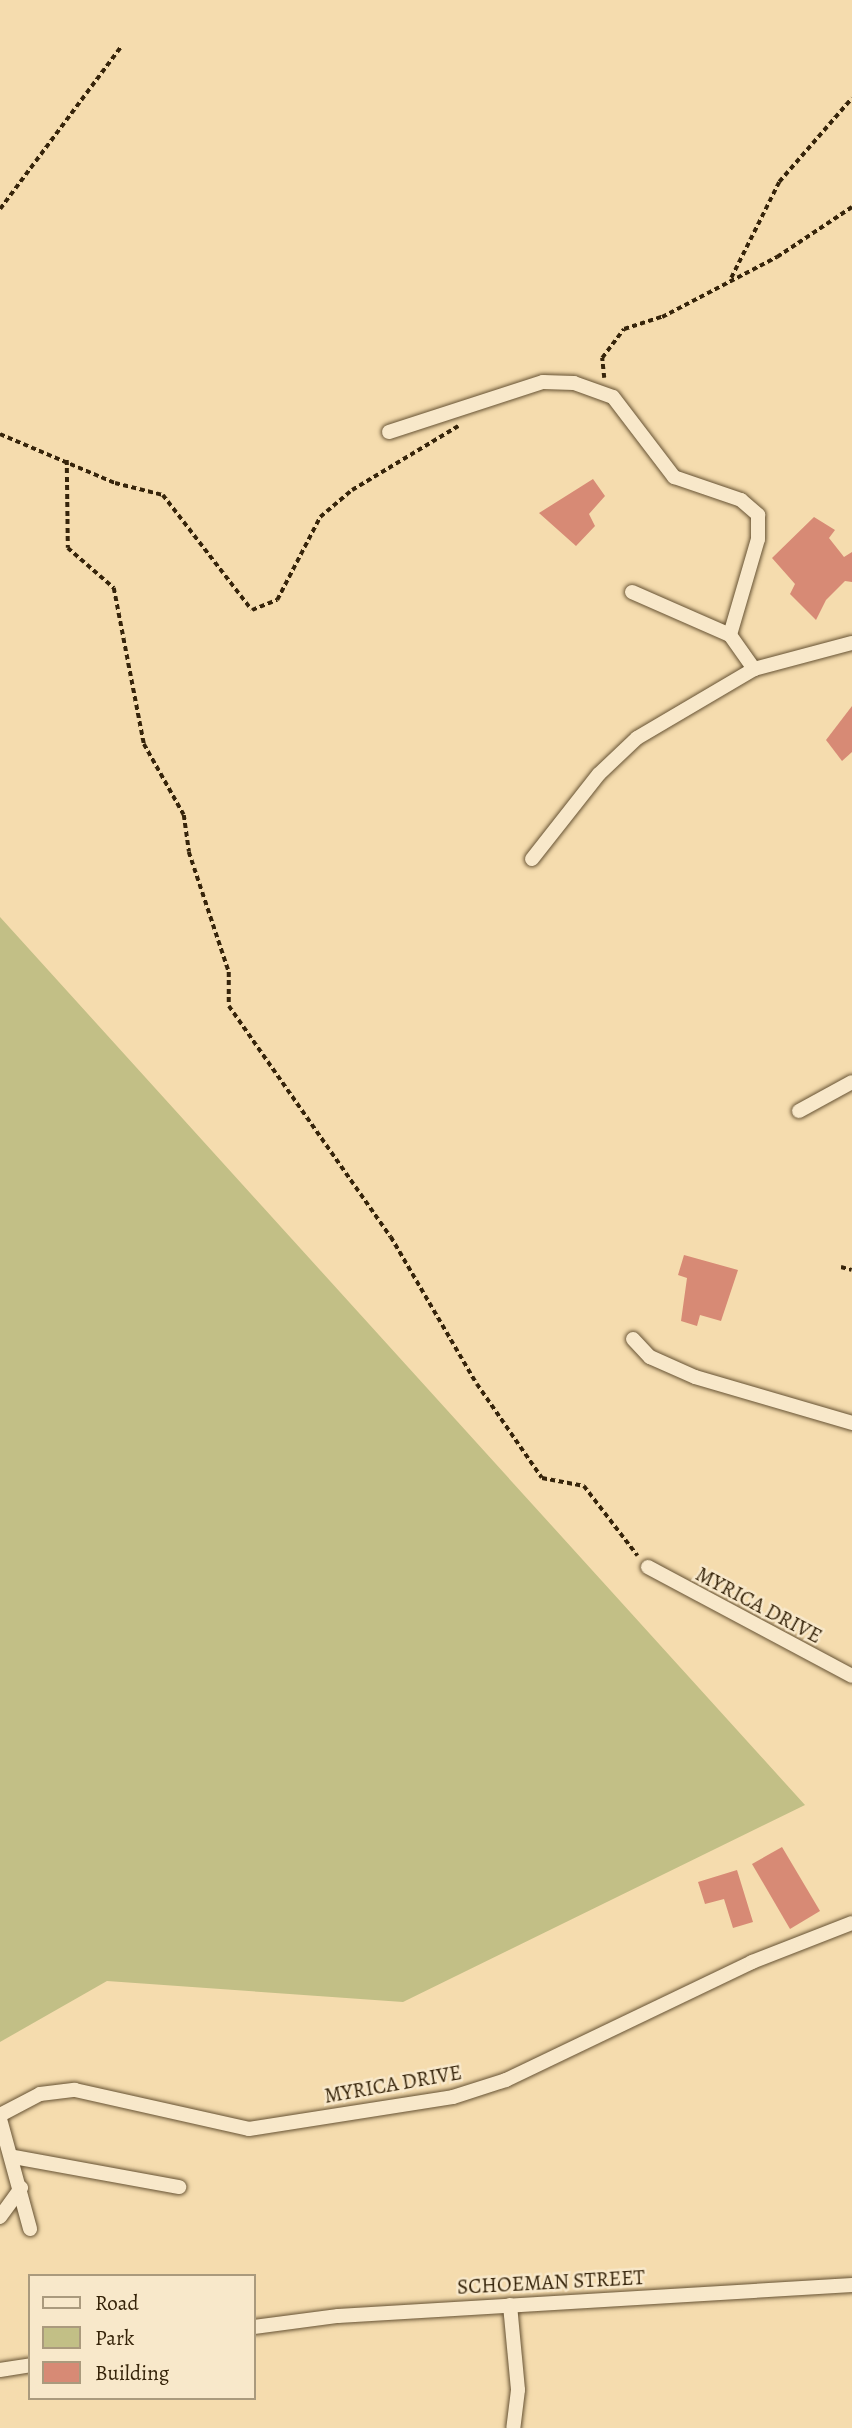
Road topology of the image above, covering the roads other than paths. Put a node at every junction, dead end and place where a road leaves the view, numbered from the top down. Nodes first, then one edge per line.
1 (388, 432) dead end
2 (632, 592) dead end
3 (730, 635) junction
4 (852, 643) edge
5 (754, 669) junction
6 (532, 859) dead end
7 (852, 1082) edge
8 (799, 1111) dead end
9 (634, 1339) dead end
10 (852, 1423) edge
11 (648, 1567) road end
12 (852, 1676) edge
13 (852, 1923) edge
14 (0, 2117) edge
15 (14, 2157) junction
16 (179, 2187) dead end
17 (21, 2188) junction
18 (0, 2217) edge
19 (30, 2229) dead end
20 (852, 2285) edge
21 (510, 2305) junction
22 (256, 2327) edge
23 (28, 2365) edge
24 (0, 2370) edge
25 (513, 2428) edge

1 - 3 street
2 - 3 street
3 - 5 street
4 - 5 street
5 - 6 street
7 - 8 street
9 - 10 street
11 - 12 street, MYRICA DRIVE
13 - 14 street, MYRICA DRIVE
14 - 15 street
15 - 16 street
15 - 17 street
17 - 18 street
17 - 19 street
20 - 21 street, SCHOEMAN STREET
21 - 22 street, SCHOEMAN STREET
21 - 25 street
23 - 24 street

